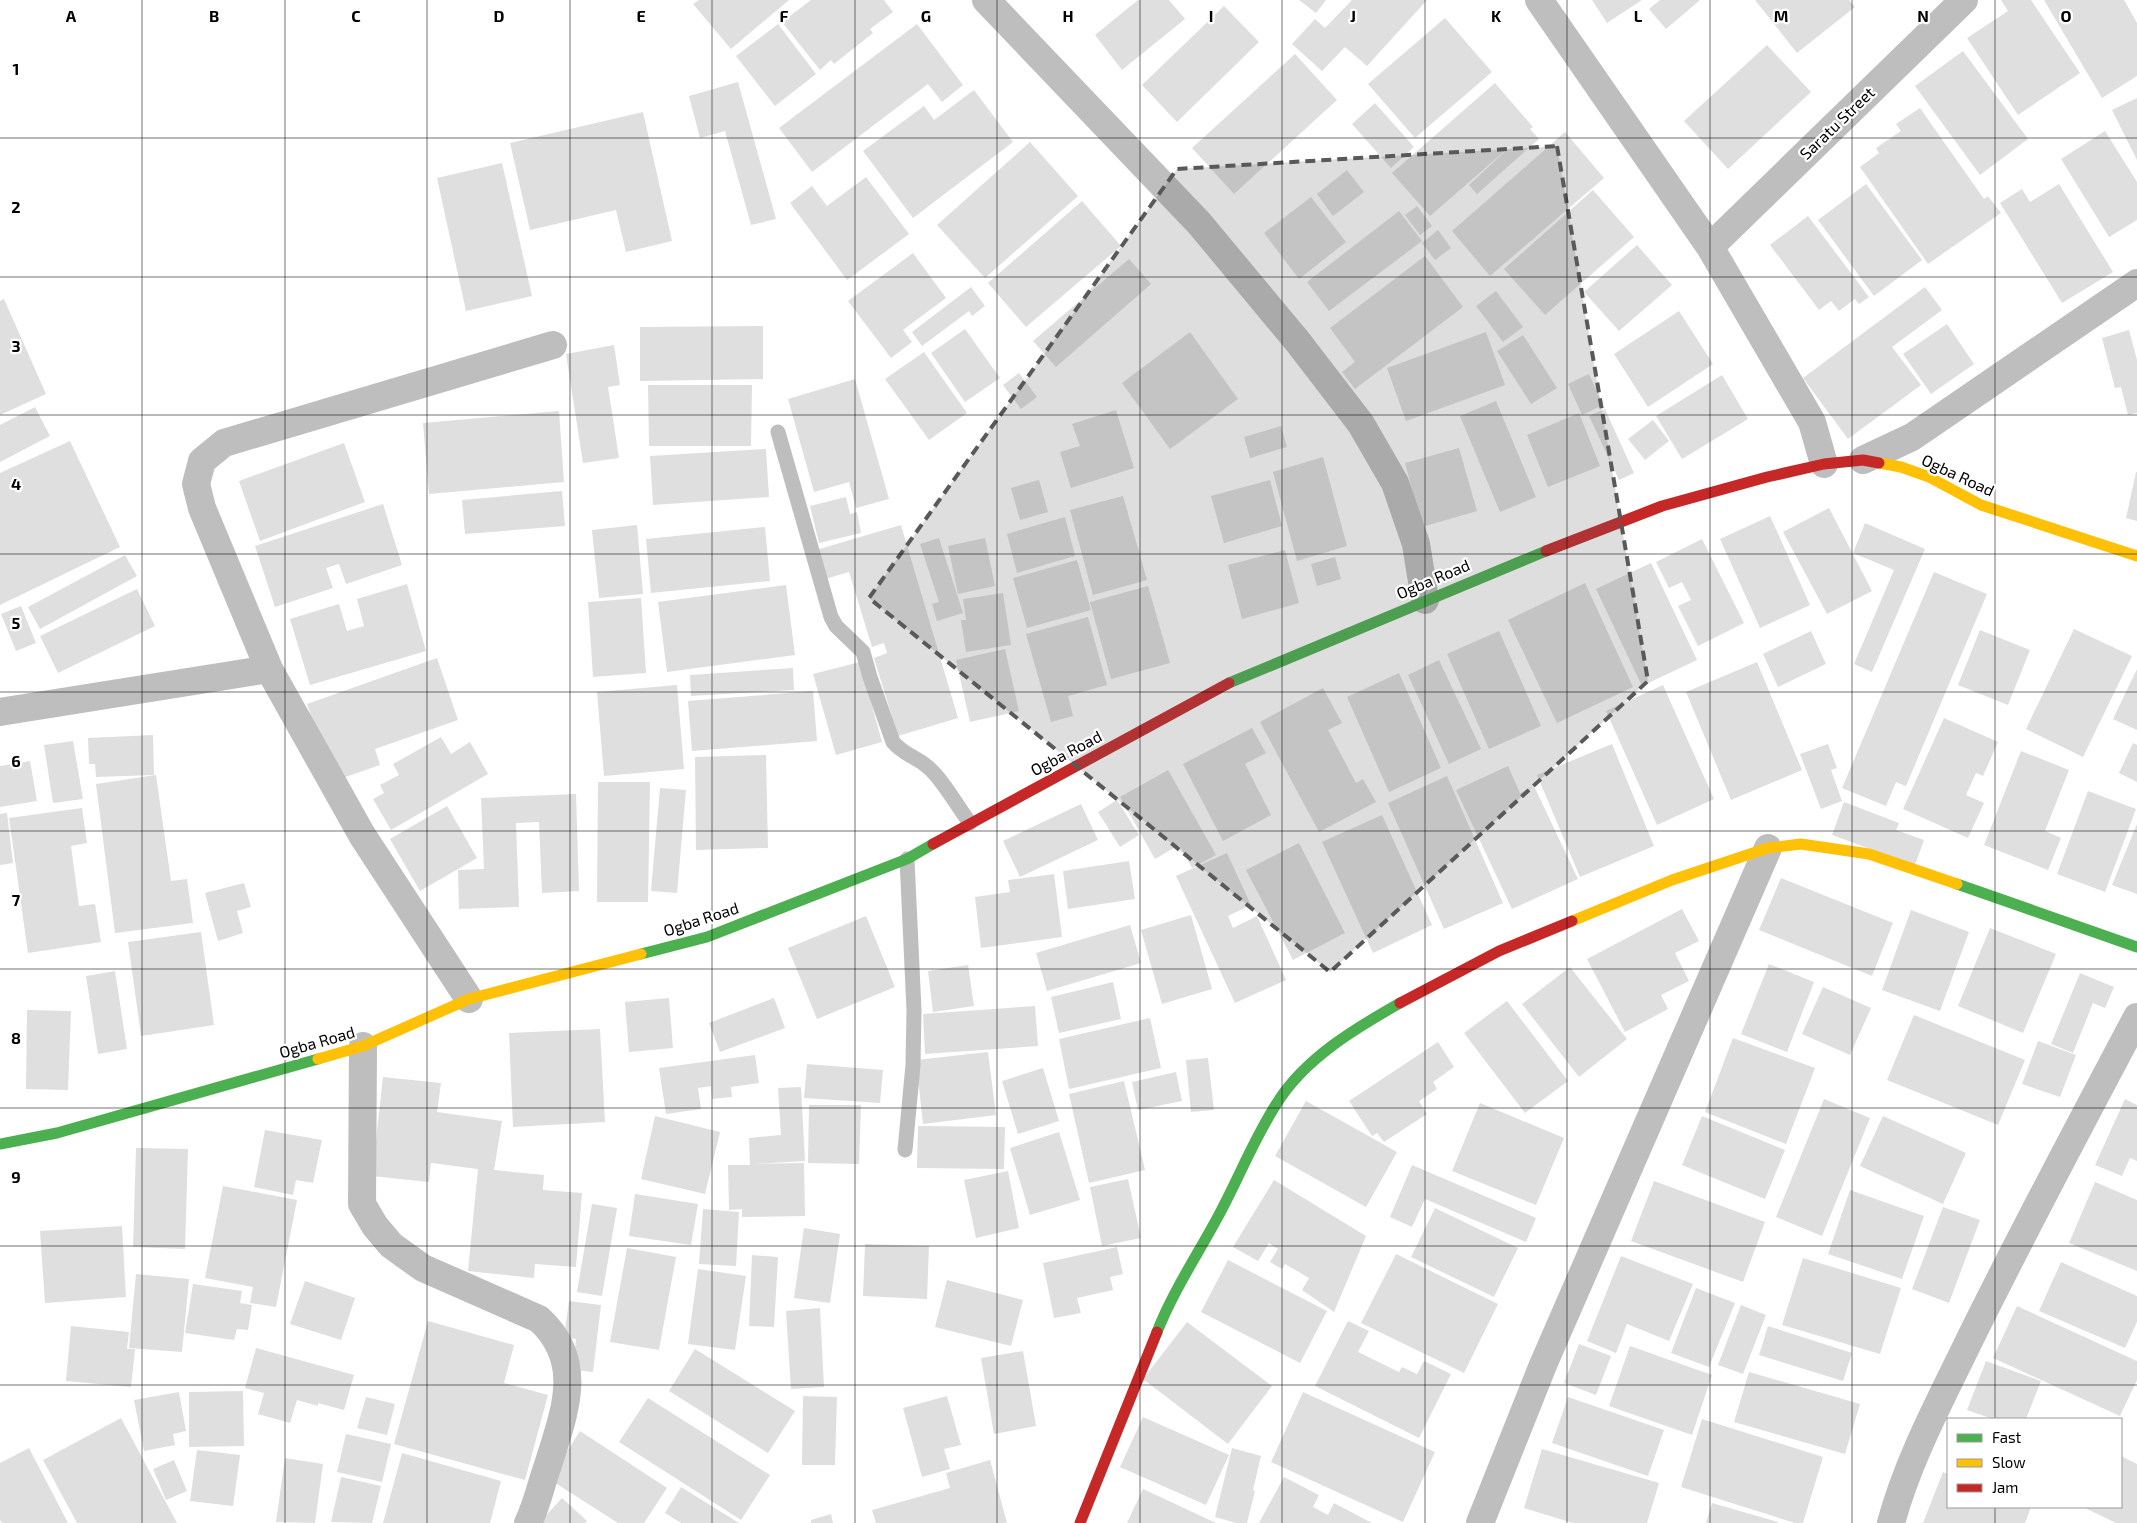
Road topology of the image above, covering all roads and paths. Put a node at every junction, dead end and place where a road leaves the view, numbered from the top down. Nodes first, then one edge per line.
1 (986, 0) edge
2 (1539, 0) edge
3 (1964, 0) edge
4 (1710, 247) junction
5 (2137, 283) edge
6 (553, 345) dead end
7 (778, 432) dead end
8 (1863, 460) junction
9 (1824, 464) junction
10 (2137, 556) edge
11 (1425, 600) junction
12 (269, 669) junction
13 (0, 712) edge
14 (970, 823) junction
15 (1768, 848) junction
16 (907, 859) junction
17 (2137, 947) edge
18 (469, 999) junction
19 (2137, 1017) edge
20 (363, 1046) junction
21 (0, 1144) edge
22 (905, 1150) dead end
23 (528, 1523) edge
24 (1080, 1523) edge
25 (1480, 1523) edge
26 (1891, 1523) edge

1 - 11 street
2 - 4 street
3 - 4 street, Saratu Street
4 - 9 street
5 - 8 street
6 - 12 street
7 - 14 lane
8 - 9 main road, Ogba Road
8 - 10 main road, Ogba Road
9 - 11 main road, Ogba Road
11 - 14 main road, Ogba Road
12 - 13 street
12 - 18 street
14 - 16 main road, Ogba Road
15 - 17 main road
15 - 24 main road
15 - 25 street
16 - 18 main road, Ogba Road
16 - 22 lane
18 - 20 main road, Ogba Road
19 - 26 street
20 - 21 main road, Ogba Road
20 - 23 street

